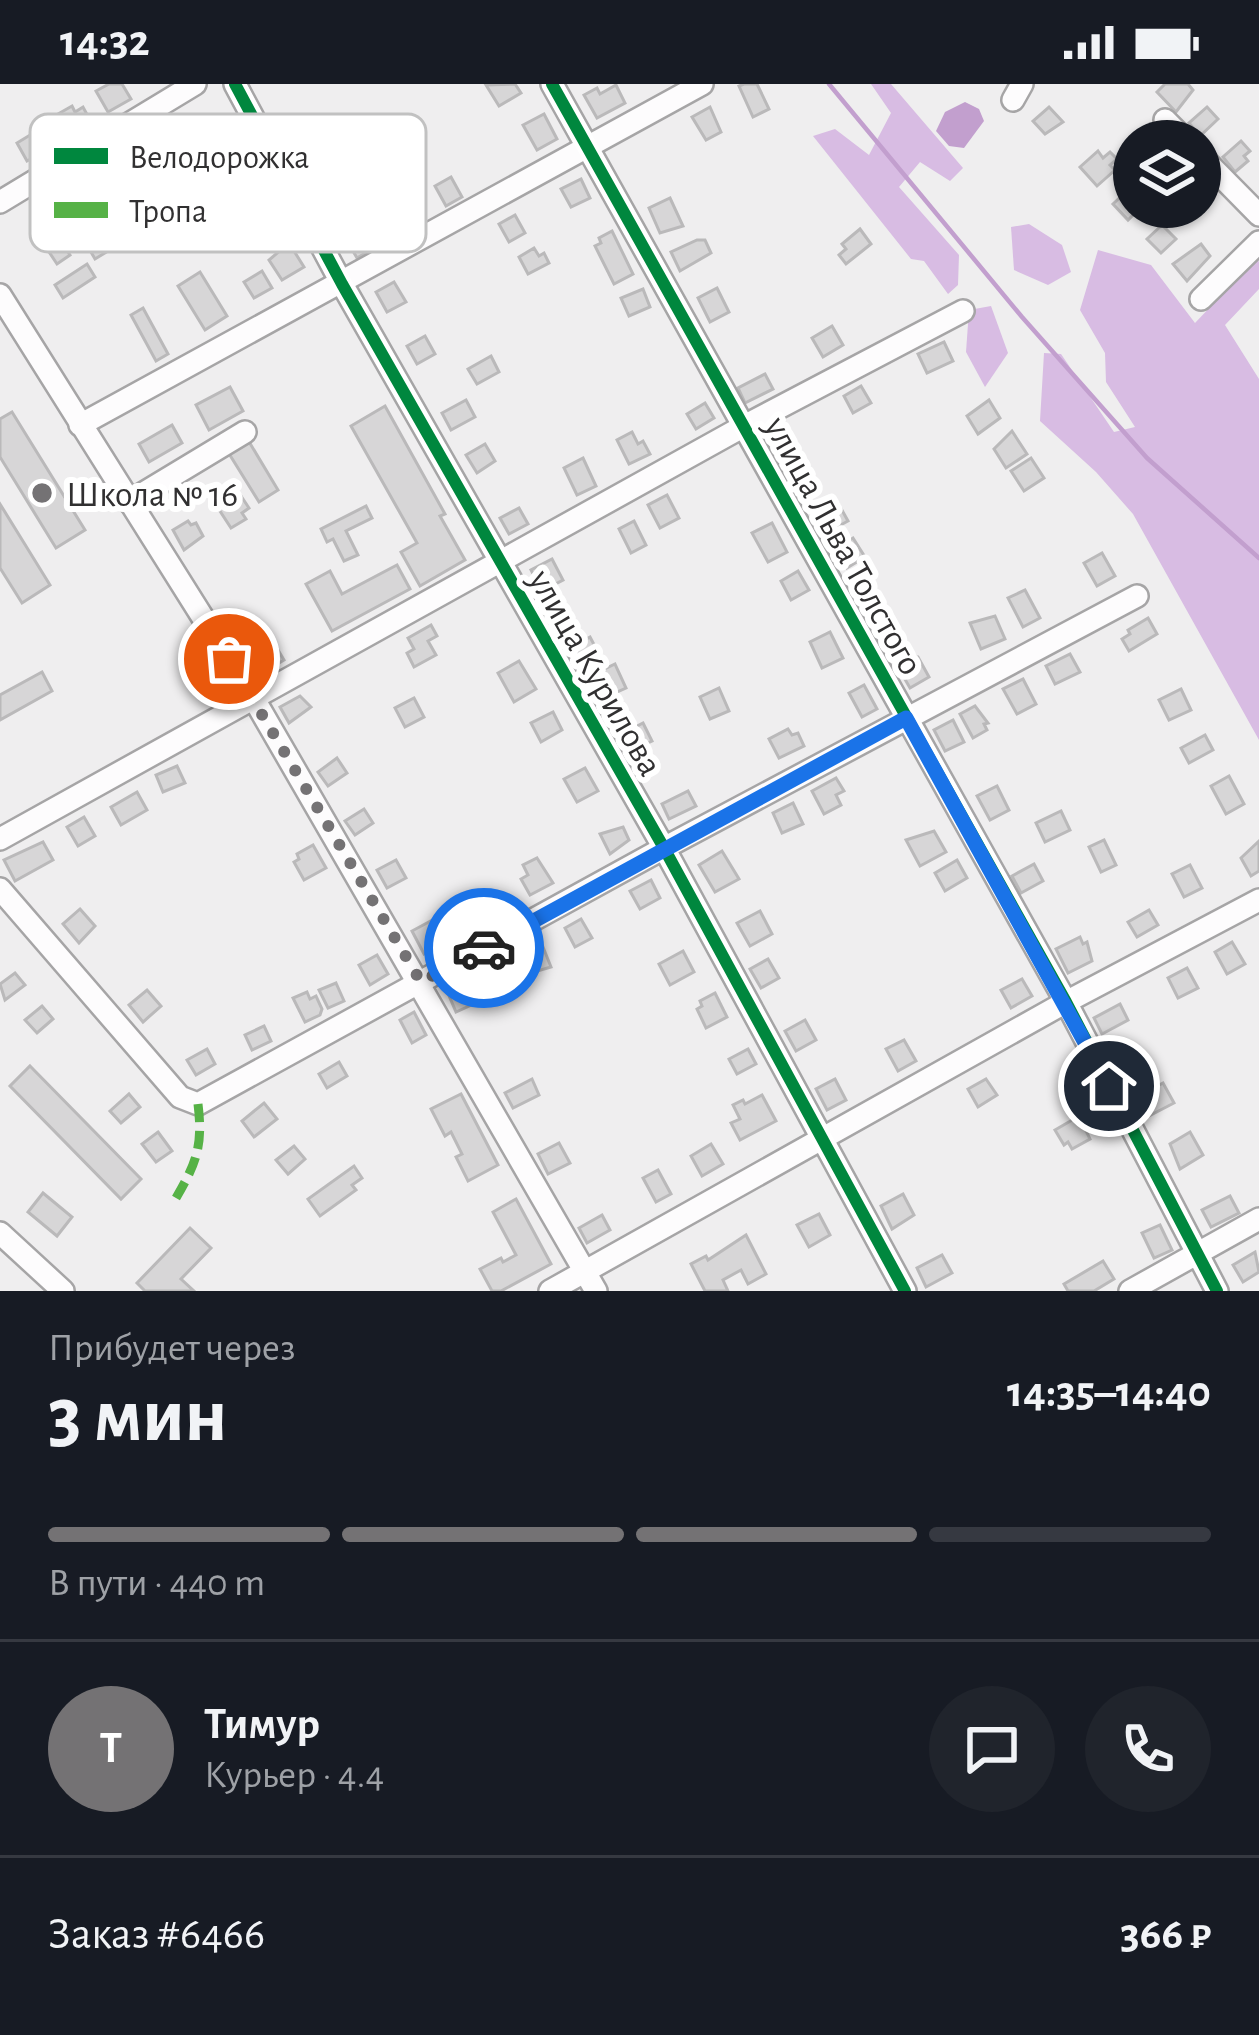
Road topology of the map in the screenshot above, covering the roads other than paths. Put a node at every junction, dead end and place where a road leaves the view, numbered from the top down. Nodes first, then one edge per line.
1 (195, 84) edge
2 (235, 84) edge
3 (552, 84) edge
4 (702, 84) edge
5 (145, 114) edge
6 (251, 114) edge
7 (587, 148) junction
8 (1221, 176) edge
9 (30, 184) edge
10 (0, 202) edge
11 (1259, 215) edge
12 (426, 237) edge
13 (1259, 242) edge
14 (325, 252) edge
15 (400, 252) edge
16 (342, 284) junction
17 (0, 295) edge
18 (1201, 299) dead end
19 (963, 311) dead end
20 (20, 329) junction
21 (0, 346) edge
22 (80, 425) junction
23 (745, 426) junction
24 (245, 432) dead end
25 (129, 502) junction
26 (500, 565) junction
27 (1137, 596) dead end
28 (254, 699) junction
29 (906, 718) junction
30 (0, 839) edge
31 (664, 848) junction
32 (0, 889) edge
33 (1259, 900) edge
34 (421, 982) junction
35 (1066, 1002) junction
36 (824, 1138) junction
37 (1259, 1220) edge
38 (0, 1233) edge
39 (1196, 1255) junction
40 (590, 1281) edge
41 (63, 1291) edge
42 (550, 1291) edge
43 (905, 1291) edge
44 (1130, 1291) edge
45 (1216, 1291) edge

1 - 5 street
2 - 6 street, улица Курилова
3 - 7 street, улица Льва Толстого
4 - 7 street
7 - 12 street
7 - 23 street, улица Льва Толстого
8 - 11 street
9 - 10 street
13 - 18 street
14 - 16 street, улица Курилова
15 - 16 street
16 - 22 street
16 - 26 street, улица Курилова
17 - 20 street
19 - 23 street
20 - 21 street
20 - 22 street
22 - 25 street
23 - 26 street
23 - 29 street, улица Льва Толстого
24 - 25 street
25 - 28 street
26 - 28 street
26 - 31 street, улица Курилова
27 - 29 street
28 - 30 street
28 - 34 street
29 - 31 street
29 - 35 street, улица Льва Толстого
31 - 34 street
31 - 36 street, улица Курилова
32 - 34 street
33 - 35 street
34 - 40 street
35 - 36 street
35 - 39 street, улица Льва Толстого
36 - 40 street
36 - 43 street, улица Курилова
37 - 39 street
38 - 41 street
39 - 44 street
39 - 45 street, улица Льва Толстого
40 - 42 street

